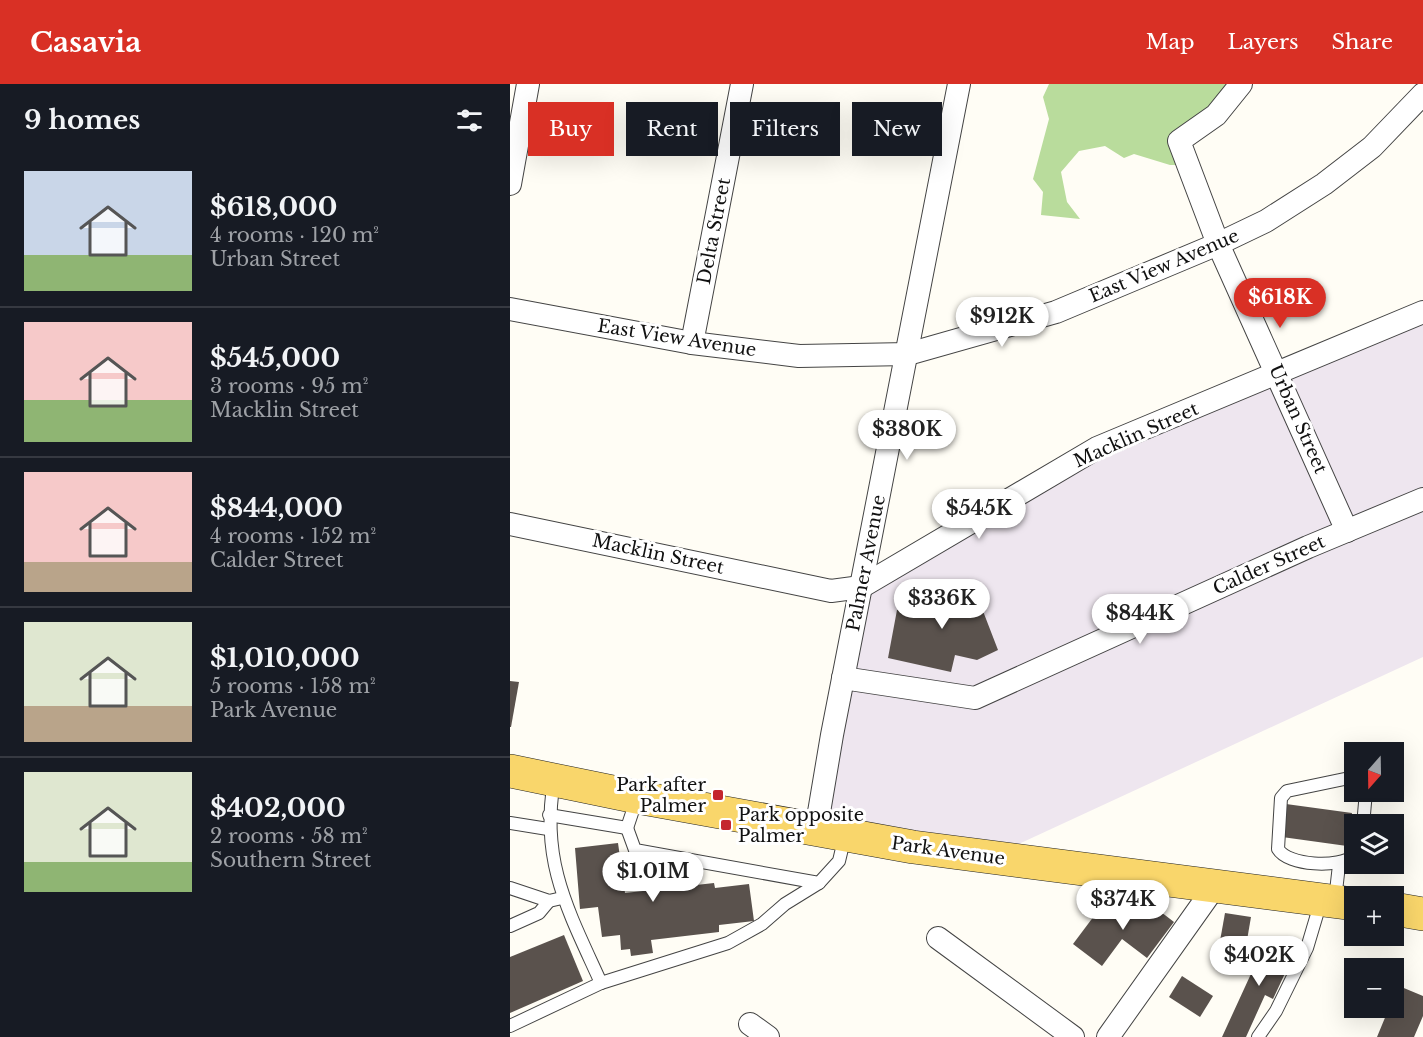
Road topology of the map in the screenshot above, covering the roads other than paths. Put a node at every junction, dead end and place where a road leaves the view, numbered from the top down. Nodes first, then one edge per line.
1 (528, 84) edge
2 (742, 84) edge
3 (959, 84) edge
4 (1241, 84) edge
5 (1423, 94) edge
6 (510, 184) edge
7 (1218, 244) junction
8 (510, 309) edge
9 (1423, 312) edge
10 (692, 344) junction
11 (908, 354) junction
12 (1279, 374) junction
13 (1423, 499) edge
14 (510, 525) edge
15 (1347, 531) junction
16 (861, 587) junction
17 (843, 678) junction
18 (510, 771) edge
19 (1344, 779) edge
20 (554, 780) junction
21 (637, 797) junction
22 (549, 815) junction
23 (510, 823) edge
24 (627, 828) junction
25 (548, 829) junction
26 (830, 833) junction
27 (1344, 862) edge
28 (1339, 865) junction
29 (819, 883) junction
30 (1216, 885) junction
31 (510, 888) edge
32 (562, 898) junction
33 (549, 901) junction
34 (1337, 902) edge
35 (1404, 911) edge
36 (1423, 914) edge
37 (510, 926) edge
38 (938, 938) dead end
39 (601, 983) junction
40 (510, 1026) edge
41 (1073, 1037) edge
42 (1108, 1037) edge
43 (1258, 1037) edge

1 - 6 street
2 - 10 street, Delta Street
3 - 11 street, Palmer Avenue
4 - 7 street, Urban Street
5 - 7 street, East View Avenue
7 - 11 street, East View Avenue
7 - 12 street, Urban Street
8 - 10 street, East View Avenue
9 - 12 street, Macklin Street
10 - 11 street, East View Avenue
11 - 16 street, Palmer Avenue
12 - 15 street, Urban Street
12 - 16 street, Macklin Street
13 - 15 street, Calder Street
14 - 16 street, Macklin Street
15 - 17 street, Calder Street
16 - 17 street, Palmer Avenue
17 - 26 street, Palmer Avenue
18 - 20 main road, Park Avenue
19 - 28 lane
20 - 21 main road, Park Avenue
20 - 22 lane
21 - 24 lane
21 - 26 main road, Park Avenue
22 - 24 lane
22 - 25 lane
23 - 25 lane
24 - 29 lane
25 - 32 lane
26 - 29 lane
26 - 30 main road, Park Avenue
27 - 28 lane
28 - 34 lane
29 - 39 lane
30 - 34 main road, Park Avenue
30 - 42 street
31 - 33 lane
32 - 33 lane
32 - 39 lane
33 - 37 lane
34 - 43 lane
35 - 36 main road
38 - 41 street
39 - 40 lane

